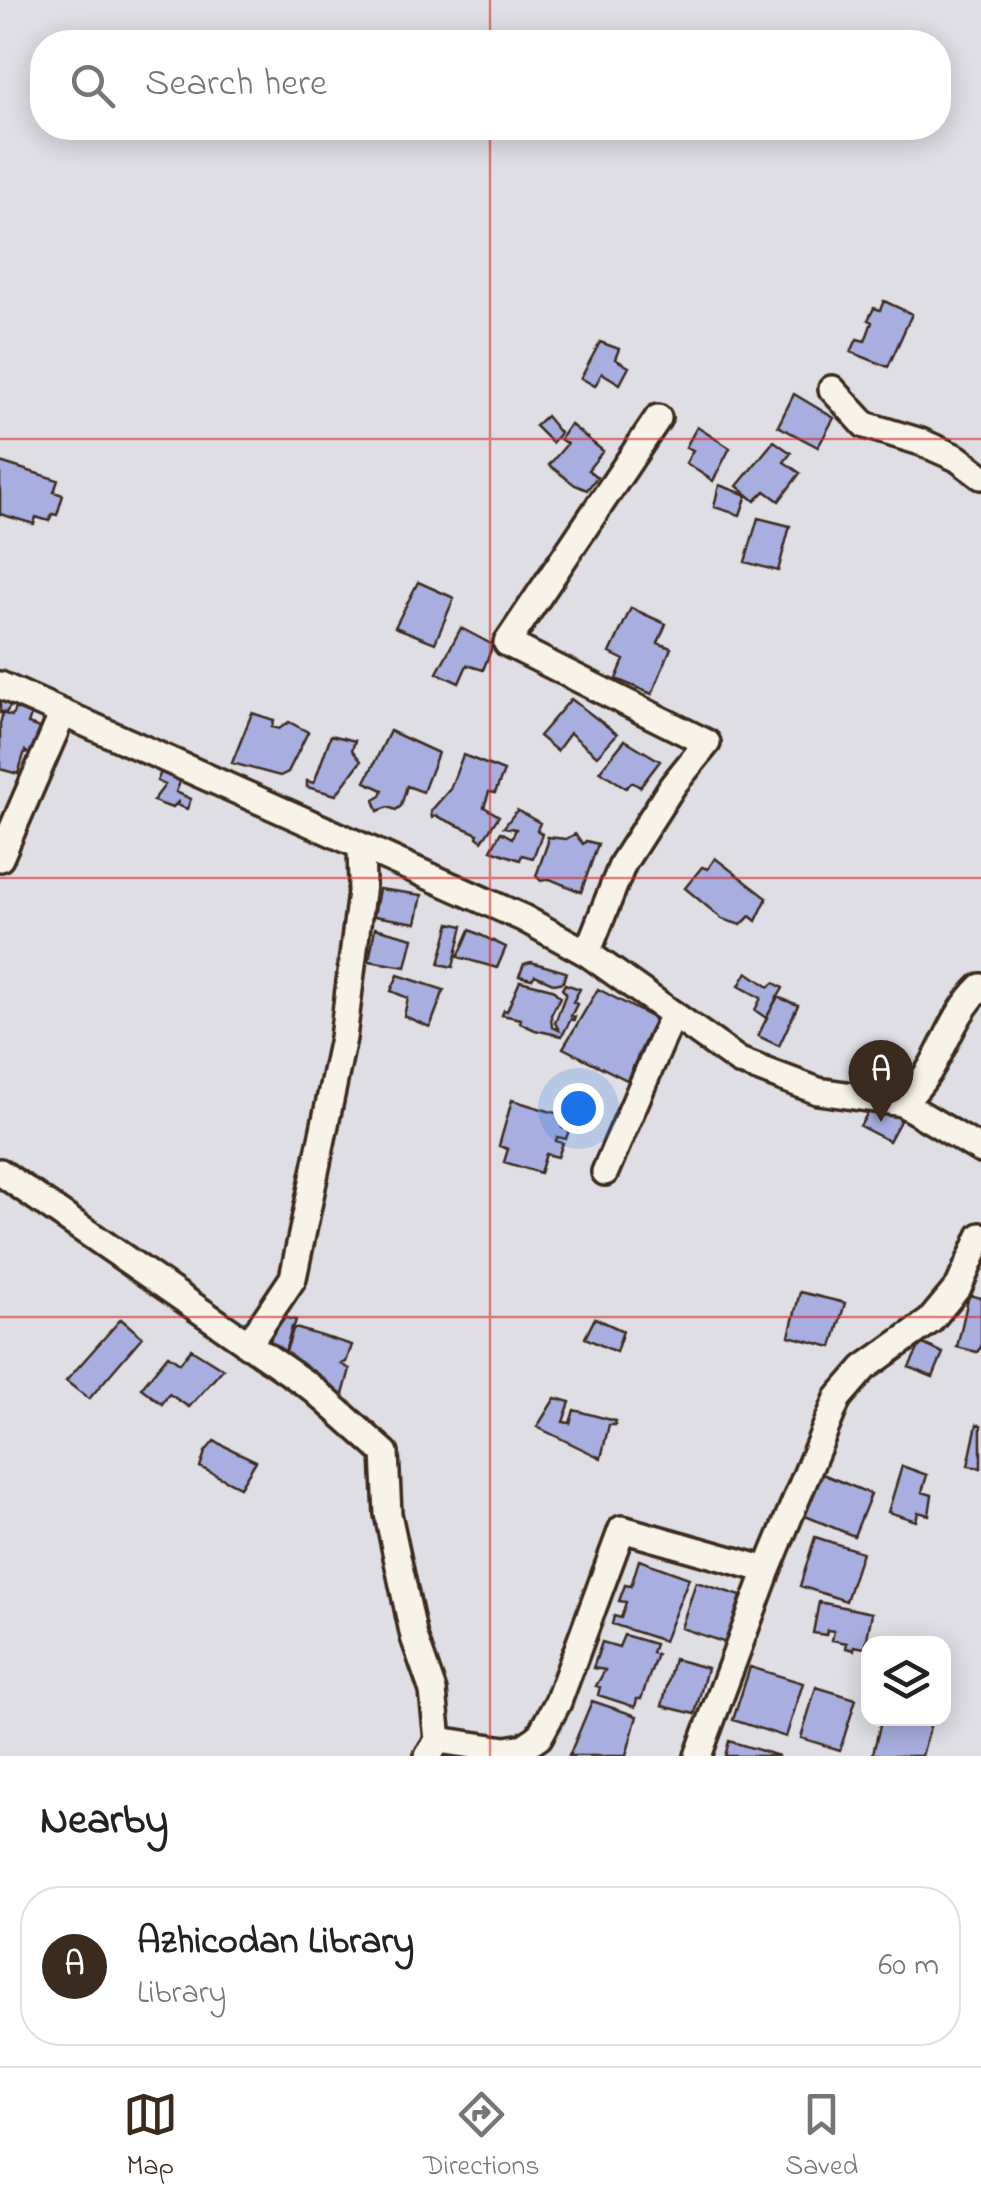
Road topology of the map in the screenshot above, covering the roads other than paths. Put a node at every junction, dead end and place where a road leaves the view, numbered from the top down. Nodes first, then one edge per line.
1 (832, 389) dead end
2 (658, 418) dead end
3 (981, 476) edge
4 (0, 685) edge
5 (63, 713) junction
6 (361, 847) junction
7 (0, 858) edge
8 (586, 953) junction
9 (981, 986) edge
10 (674, 1014) junction
11 (902, 1102) junction
12 (981, 1150) edge
13 (0, 1172) edge
14 (605, 1172) dead end
15 (981, 1236) edge
16 (248, 1345) junction
17 (767, 1570) junction
18 (433, 1748) edge
19 (698, 1756) edge

1 - 3 street
2 - 8 street
4 - 5 street
5 - 6 street
5 - 7 street
6 - 8 street
6 - 16 street
8 - 10 street
9 - 11 street
10 - 11 street
10 - 14 street
11 - 12 street
13 - 16 street
15 - 17 street
16 - 18 street
17 - 18 street
17 - 19 street

